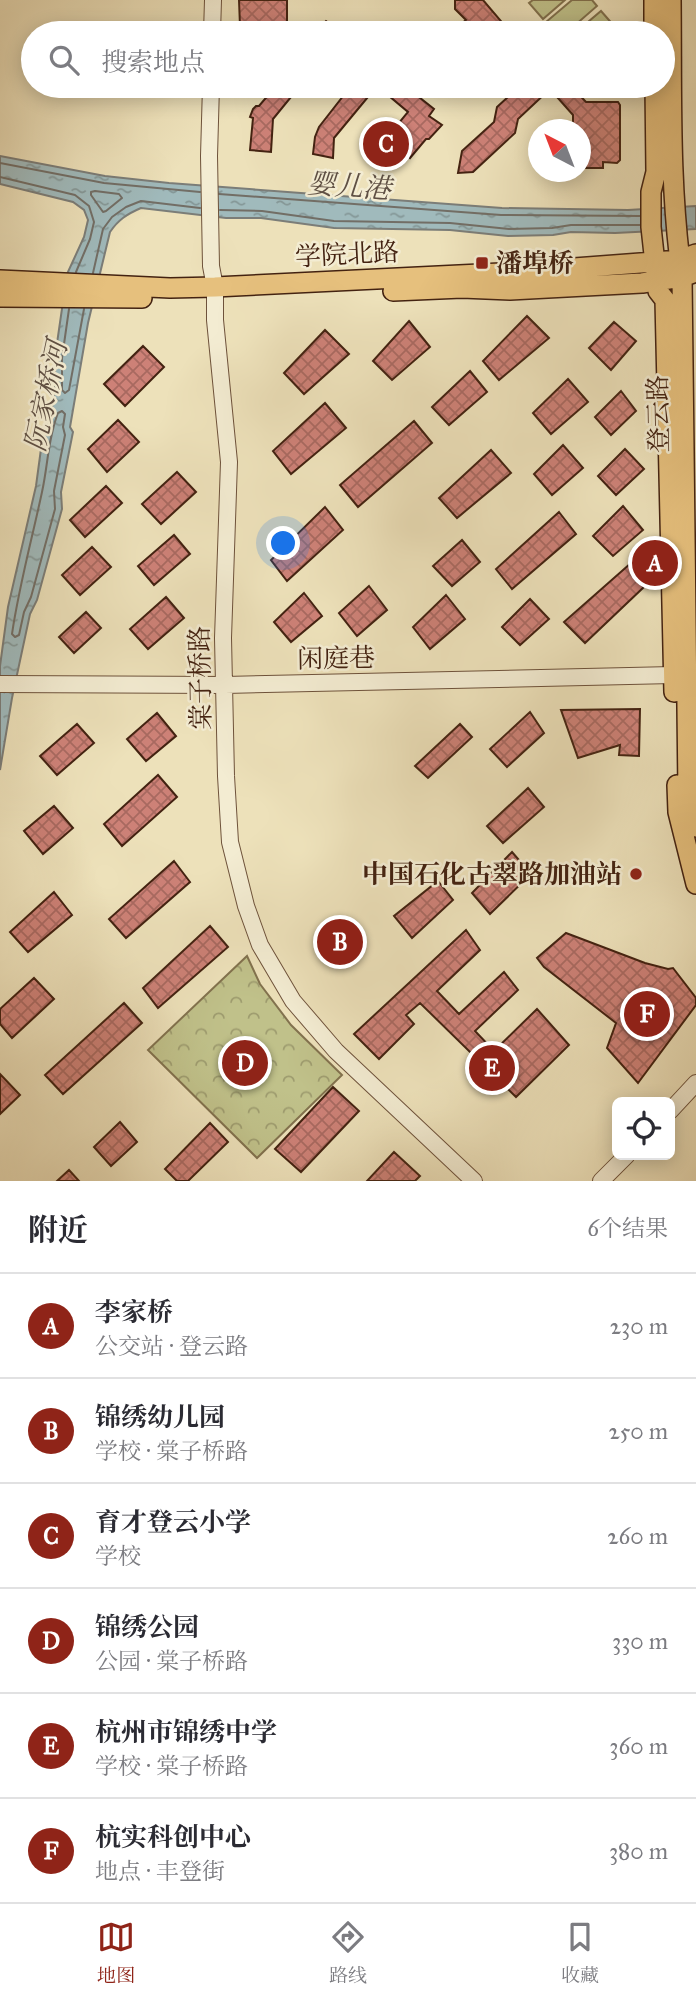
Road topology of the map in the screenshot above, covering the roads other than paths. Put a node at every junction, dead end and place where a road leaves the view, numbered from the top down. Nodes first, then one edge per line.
1 (213, 0) edge
2 (654, 0) edge
3 (671, 0) edge
4 (212, 21) edge
5 (654, 21) edge
6 (671, 21) edge
7 (211, 98) edge
8 (655, 98) edge
9 (672, 98) edge
10 (689, 266) edge
11 (656, 270) junction
12 (0, 280) edge
13 (51, 290) junction
14 (215, 293) junction
15 (0, 297) edge
16 (673, 675) junction
17 (0, 684) edge
18 (225, 685) junction
19 (696, 827) edge
20 (696, 884) edge
21 (696, 1083) edge
22 (675, 1106) edge
23 (622, 1160) edge
24 (474, 1181) edge
25 (601, 1181) edge

1 - 4 street
2 - 5 main road
3 - 6 main road, 登云路
7 - 14 street, 棠子桥路
8 - 11 main road, 登云路
9 - 10 main road, 登云路
10 - 11 main road, 学院北路
10 - 19 main road, 登云路
11 - 14 main road, 学院北路
11 - 16 main road, 登云路
12 - 13 main road, 学院北路
13 - 14 main road, 学院北路
13 - 15 main road, 学院北路
14 - 18 street, 棠子桥路
16 - 18 street, 闲庭巷
16 - 20 main road, 登云路
17 - 18 street, 闲庭巷
18 - 24 street, 棠子桥路
21 - 22 street
23 - 25 street

